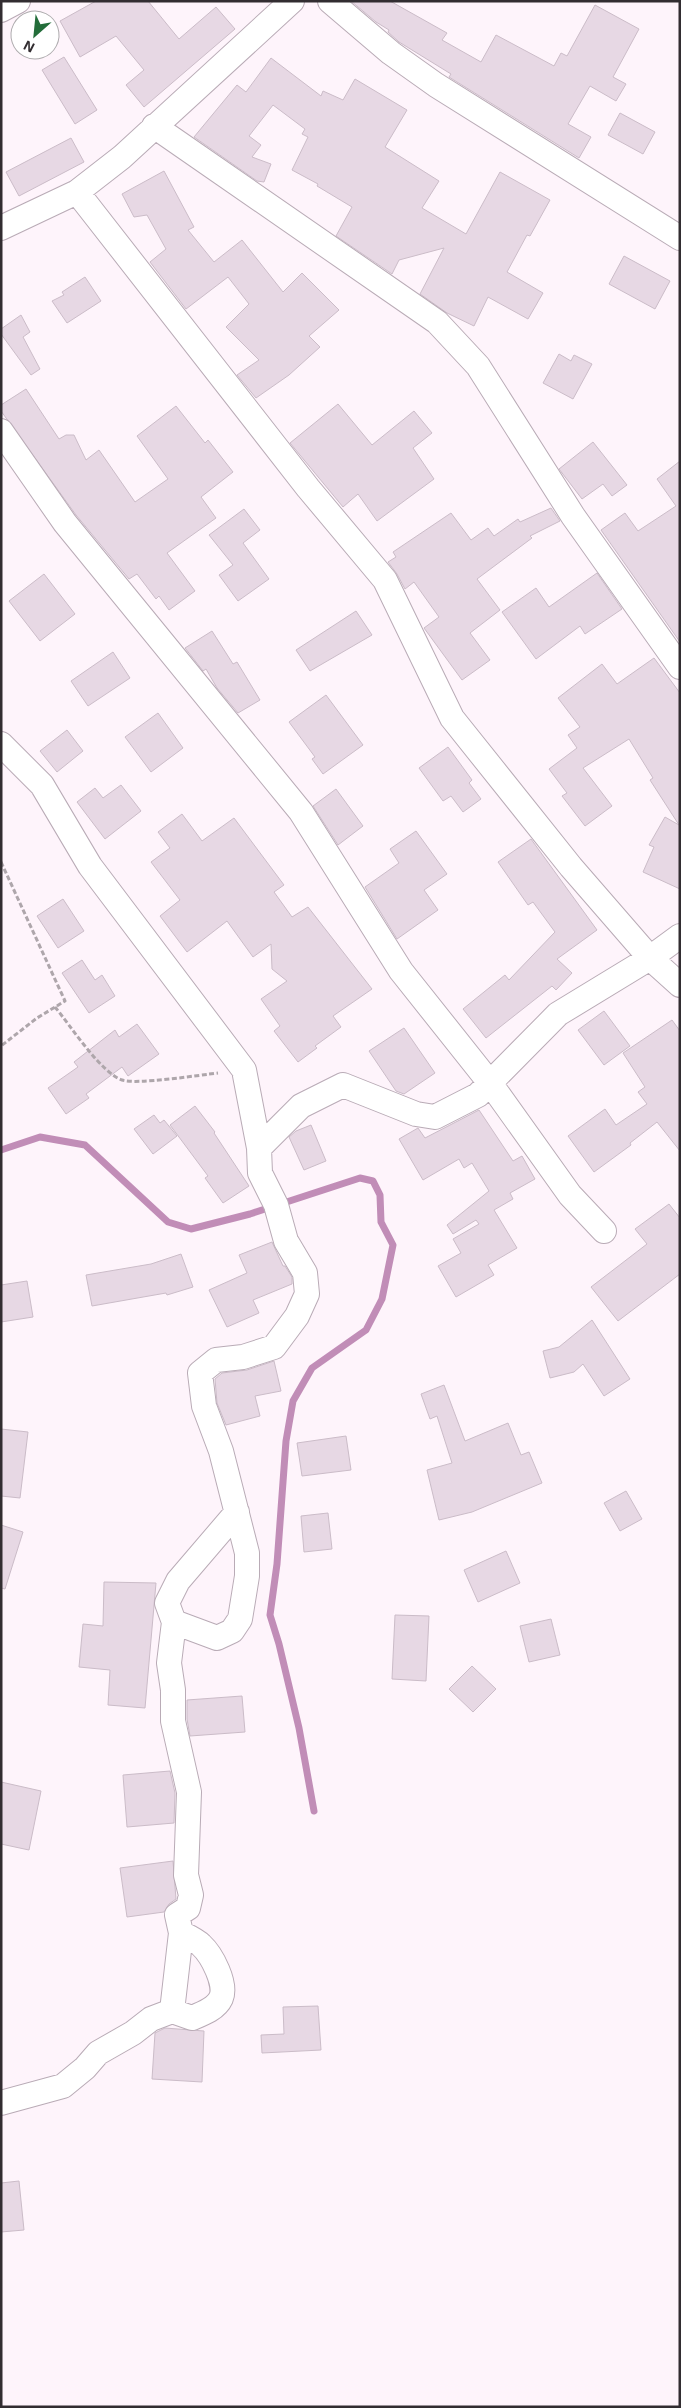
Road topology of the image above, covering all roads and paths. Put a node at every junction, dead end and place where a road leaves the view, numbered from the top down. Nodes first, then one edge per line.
1 (18, 1) edge
2 (292, 1) edge
3 (330, 1) edge
4 (1, 10) edge
5 (154, 126) junction
6 (77, 192) junction
7 (1, 228) edge
8 (680, 238) edge
9 (1, 431) edge
10 (680, 667) edge
11 (1, 744) edge
12 (1, 862) edge
13 (680, 936) edge
14 (650, 958) junction
15 (680, 985) edge
16 (55, 1007) junction
17 (1, 1046) edge
18 (244, 1070) junction
19 (490, 1083) junction
20 (259, 1148) junction
21 (604, 1230) dead end
22 (237, 1512) junction
23 (174, 1622) junction
24 (181, 1932) junction
25 (172, 2011) junction
26 (1, 2103) edge

1 - 4 street
2 - 5 street
3 - 8 street
5 - 6 street
5 - 10 street
6 - 7 street
6 - 14 street
9 - 19 street
11 - 18 street
12 - 16 path
13 - 14 street
14 - 15 street
14 - 19 street
16 - 17 path
16 - 18 path
18 - 20 street
19 - 20 street
19 - 21 street
20 - 22 street
22 - 23 street
22 - 23 street
23 - 24 street
24 - 25 street
24 - 25 street
25 - 26 street

